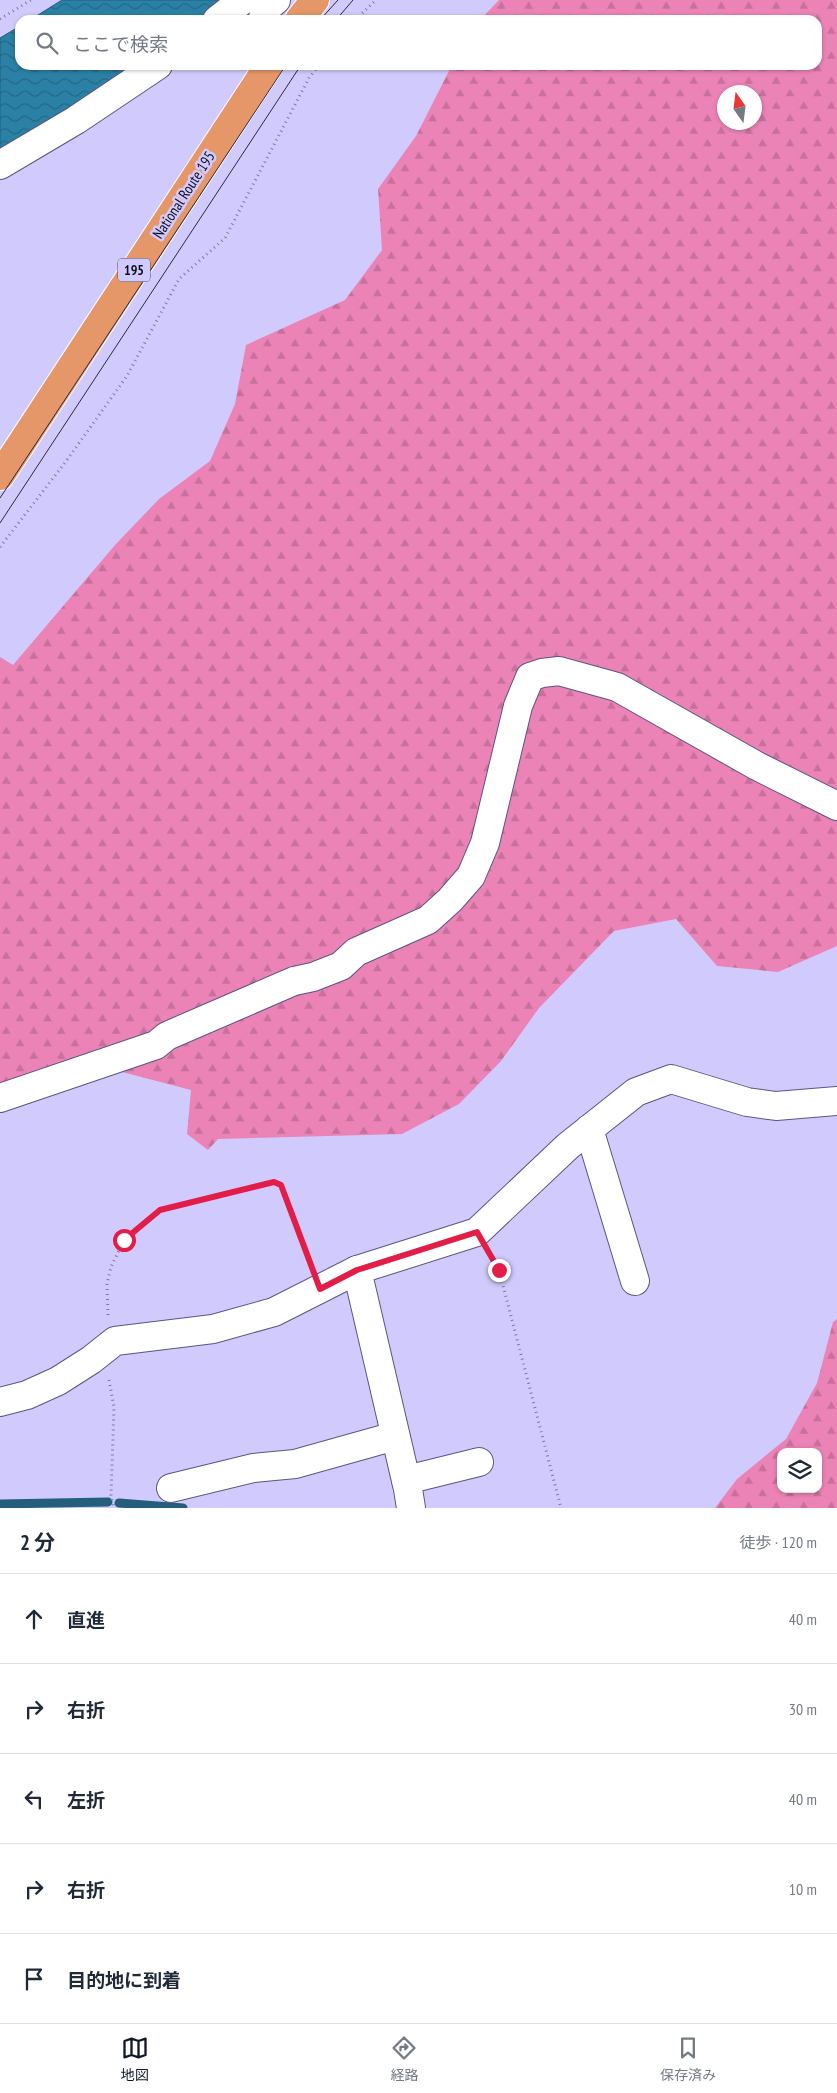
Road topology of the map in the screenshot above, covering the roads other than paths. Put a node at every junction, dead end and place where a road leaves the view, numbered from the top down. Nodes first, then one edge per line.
1 (244, 0) edge
2 (276, 0) edge
3 (315, 0) edge
4 (224, 15) edge
5 (264, 15) edge
6 (303, 15) edge
7 (151, 70) edge
8 (266, 70) edge
9 (0, 164) edge
10 (0, 476) edge
11 (837, 806) edge
12 (0, 1098) edge
13 (837, 1101) edge
14 (589, 1129) junction
15 (357, 1270) junction
16 (635, 1280) dead end
17 (0, 1402) edge
18 (395, 1436) junction
19 (479, 1462) dead end
20 (406, 1480) junction
21 (171, 1488) dead end
22 (411, 1508) edge

1 - 4 street
2 - 5 street
3 - 6 highway
7 - 9 street
8 - 10 highway, National Route 195 / 195
11 - 12 street
13 - 14 street
14 - 15 street
14 - 16 street
15 - 17 street
15 - 18 street
18 - 20 street
18 - 21 street
19 - 20 street
20 - 22 street

